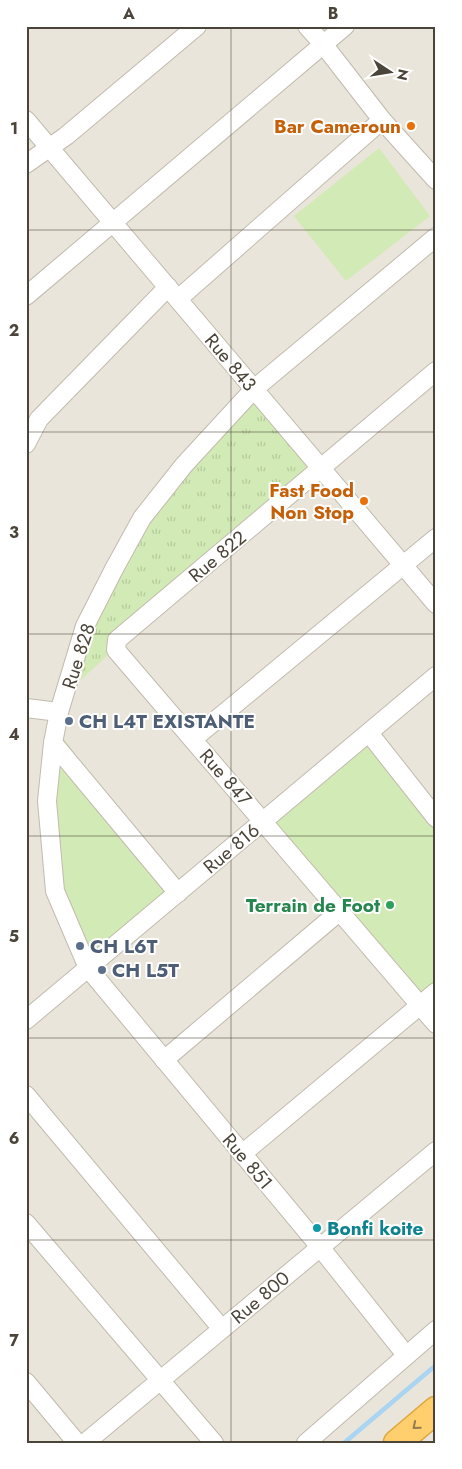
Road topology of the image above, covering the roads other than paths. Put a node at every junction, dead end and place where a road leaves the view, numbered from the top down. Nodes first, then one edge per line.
1 (196, 26) edge
2 (307, 26) edge
3 (345, 26) edge
4 (323, 44) junction
5 (26, 120) edge
6 (382, 120) junction
7 (49, 147) junction
8 (26, 164) edge
9 (436, 180) edge
10 (113, 222) junction
11 (436, 236) edge
12 (173, 293) junction
13 (26, 296) edge
14 (436, 371) edge
15 (254, 389) junction
16 (26, 444) edge
17 (321, 468) junction
18 (436, 538) edge
19 (403, 565) junction
20 (436, 604) edge
21 (115, 645) joint
22 (436, 676) edge
23 (26, 708) edge
24 (59, 712) junction
25 (369, 732) junction
26 (193, 739) junction
27 (53, 743) junction
28 (436, 818) edge
29 (263, 821) junction
30 (178, 893) junction
31 (340, 911) junction
32 (88, 968) junction
33 (436, 992) edge
34 (420, 1005) junction
35 (26, 1020) edge
36 (436, 1024) edge
37 (164, 1060) junction
38 (26, 1095) edge
39 (436, 1151) edge
40 (242, 1154) junction
41 (26, 1222) edge
42 (320, 1247) junction
43 (222, 1329) junction
44 (436, 1330) edge
45 (406, 1356) junction
46 (160, 1380) junction
47 (26, 1382) edge
48 (436, 1410) edge
49 (76, 1443) edge
50 (85, 1443) edge
51 (214, 1443) edge
52 (306, 1443) edge
53 (397, 1443) edge

1 - 7 street
2 - 4 street
3 - 4 street
4 - 6 street
4 - 10 street
5 - 7 street, Rue 843
6 - 9 street
6 - 12 street
7 - 8 street
7 - 10 street, Rue 843
10 - 12 street, Rue 843
10 - 13 street
11 - 15 street, Rue 828
12 - 15 street, Rue 843
12 - 16 street
14 - 17 street, Rue 822
15 - 17 street, Rue 843
15 - 24 street, Rue 828
17 - 19 street, Rue 843
17 - 21 street, Rue 822
18 - 19 street
19 - 20 street, Rue 843
19 - 26 street
21 - 26 street, Rue 847
22 - 25 street, Rue 816
23 - 24 street
24 - 27 street, Rue 828
25 - 28 street
25 - 29 street, Rue 816
26 - 29 street, Rue 847
27 - 30 street
27 - 32 street, Rue 828
29 - 30 street, Rue 816
29 - 31 street, Rue 847
30 - 32 street, Rue 816
31 - 34 street, Rue 847
31 - 37 street
32 - 35 street, Rue 816
32 - 37 street, Rue 851
33 - 34 street
34 - 36 street, Rue 847
34 - 40 street
37 - 40 street, Rue 851
38 - 43 street
39 - 42 street, Rue 800
40 - 42 street, Rue 851
41 - 46 street
42 - 43 street, Rue 800
42 - 45 street, Rue 851
43 - 46 street, Rue 800
44 - 45 street
45 - 52 street
46 - 50 street, Rue 800
46 - 51 street
47 - 49 street
48 -> 53 highway

